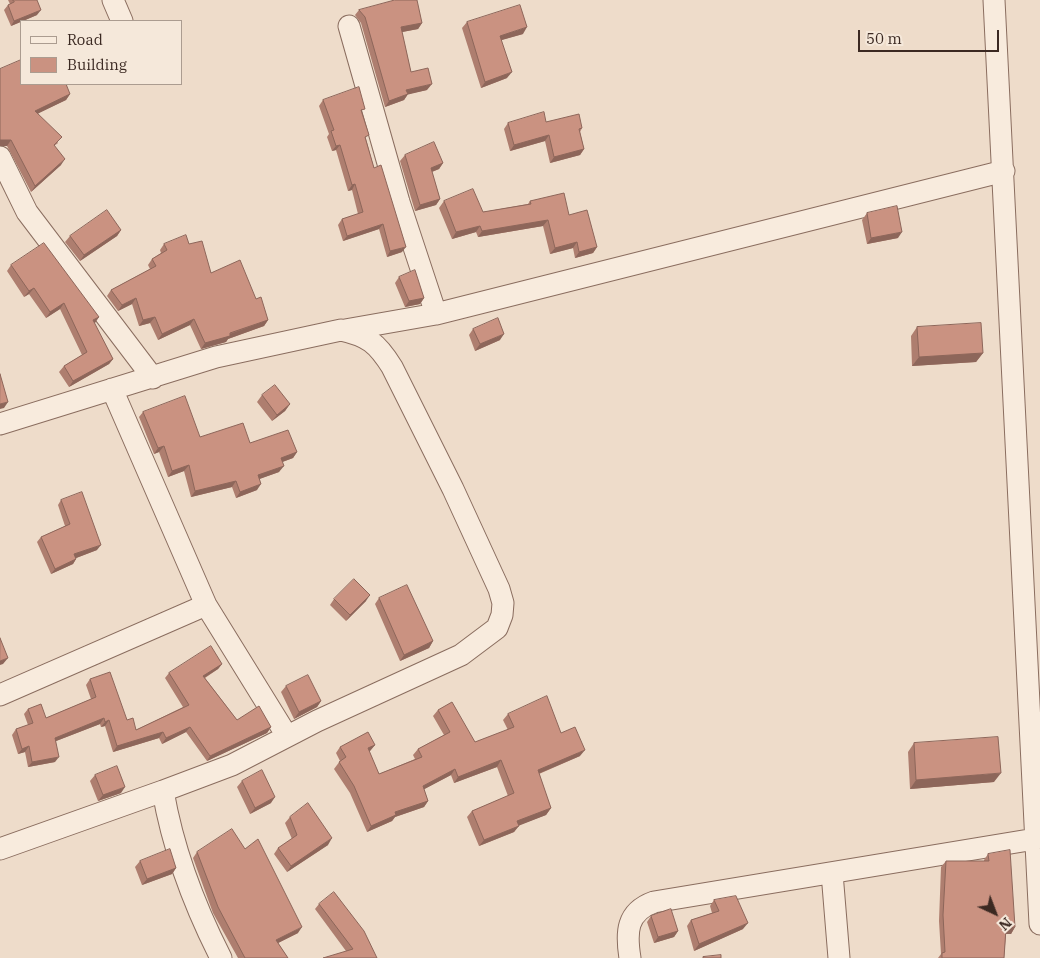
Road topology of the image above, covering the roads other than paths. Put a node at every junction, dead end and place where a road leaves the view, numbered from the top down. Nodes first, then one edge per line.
1 (113, 0) edge
2 (994, 0) edge
3 (122, 20) edge
4 (349, 26) dead end
5 (0, 156) edge
6 (1004, 171) junction
7 (436, 314) junction
8 (341, 330) junction
9 (153, 378) junction
10 (112, 389) junction
11 (0, 424) edge
12 (206, 605) junction
13 (0, 695) edge
14 (287, 736) junction
15 (163, 791) junction
16 (1035, 839) junction
17 (0, 849) edge
18 (832, 873) junction
19 (1040, 924) edge
20 (222, 958) edge
21 (630, 958) edge
22 (839, 958) edge

1 - 3 street
2 - 6 street
4 - 7 street
5 - 9 street
6 - 7 street
6 - 16 street
7 - 8 street
8 - 9 street
8 - 14 street
9 - 10 street
10 - 11 street
10 - 12 street
12 - 13 street
12 - 14 street
14 - 15 street
15 - 17 street
15 - 20 street
16 - 18 street
16 - 19 street
18 - 21 street
18 - 22 street

